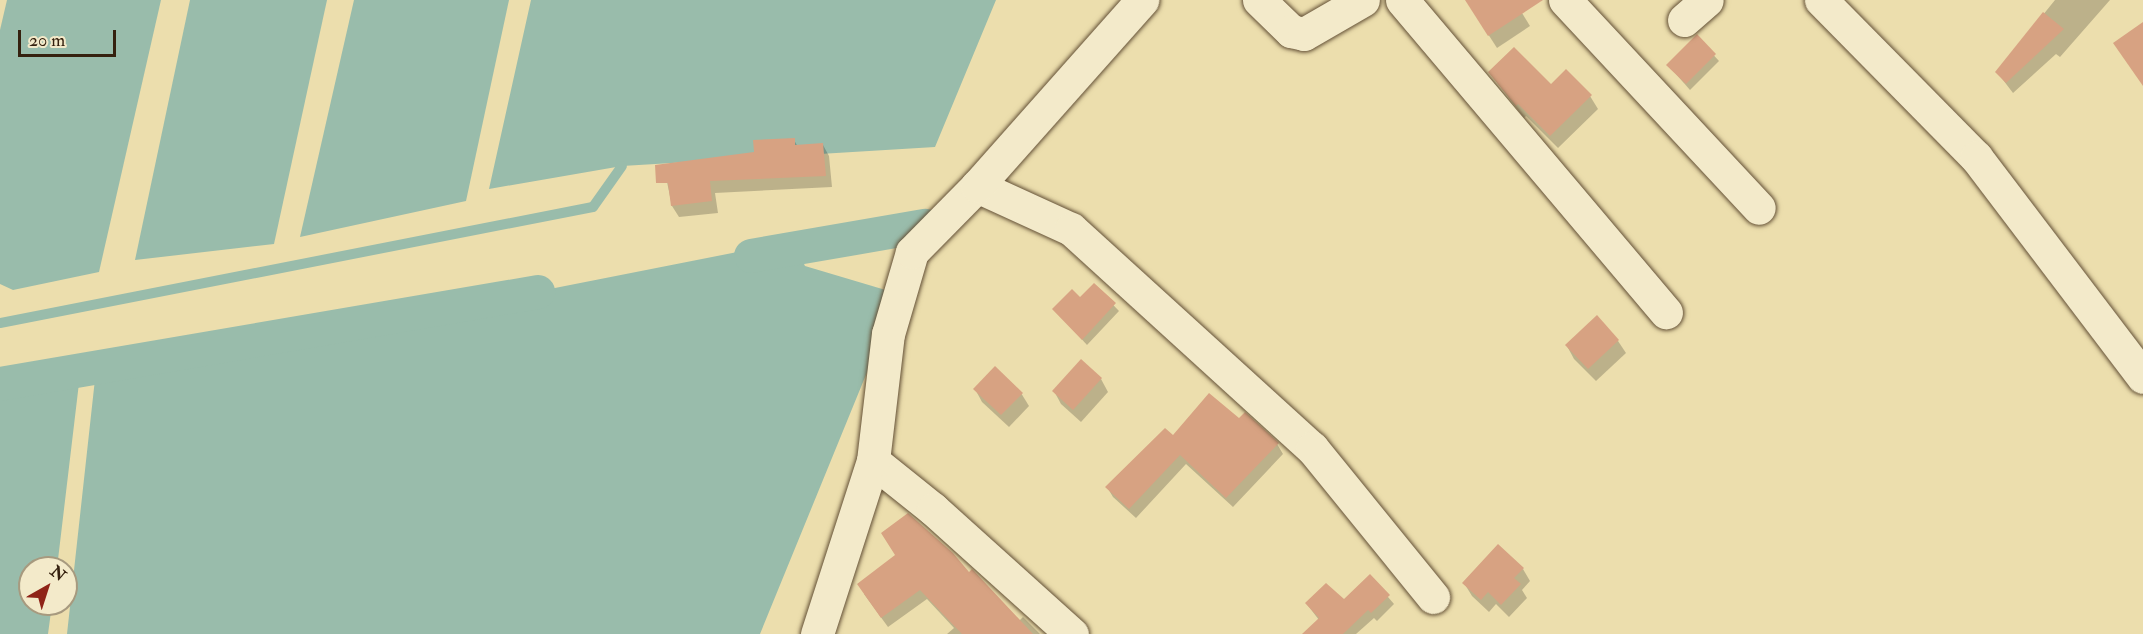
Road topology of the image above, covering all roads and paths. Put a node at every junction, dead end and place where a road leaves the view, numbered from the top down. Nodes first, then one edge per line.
1 (1142, 0) edge
2 (1259, 0) edge
3 (1363, 0) edge
4 (1402, 0) edge
5 (1565, 0) edge
6 (1821, 0) edge
7 (977, 186) junction
8 (1759, 208) dead end
9 (1666, 312) dead end
10 (2143, 377) edge
11 (873, 461) junction
12 (1433, 597) dead end
13 (817, 634) edge
14 (1072, 634) edge

1 - 7 street
2 - 3 street
4 - 9 street
5 - 8 street
6 - 10 street
7 - 11 street
7 - 12 street
11 - 13 street
11 - 14 street

